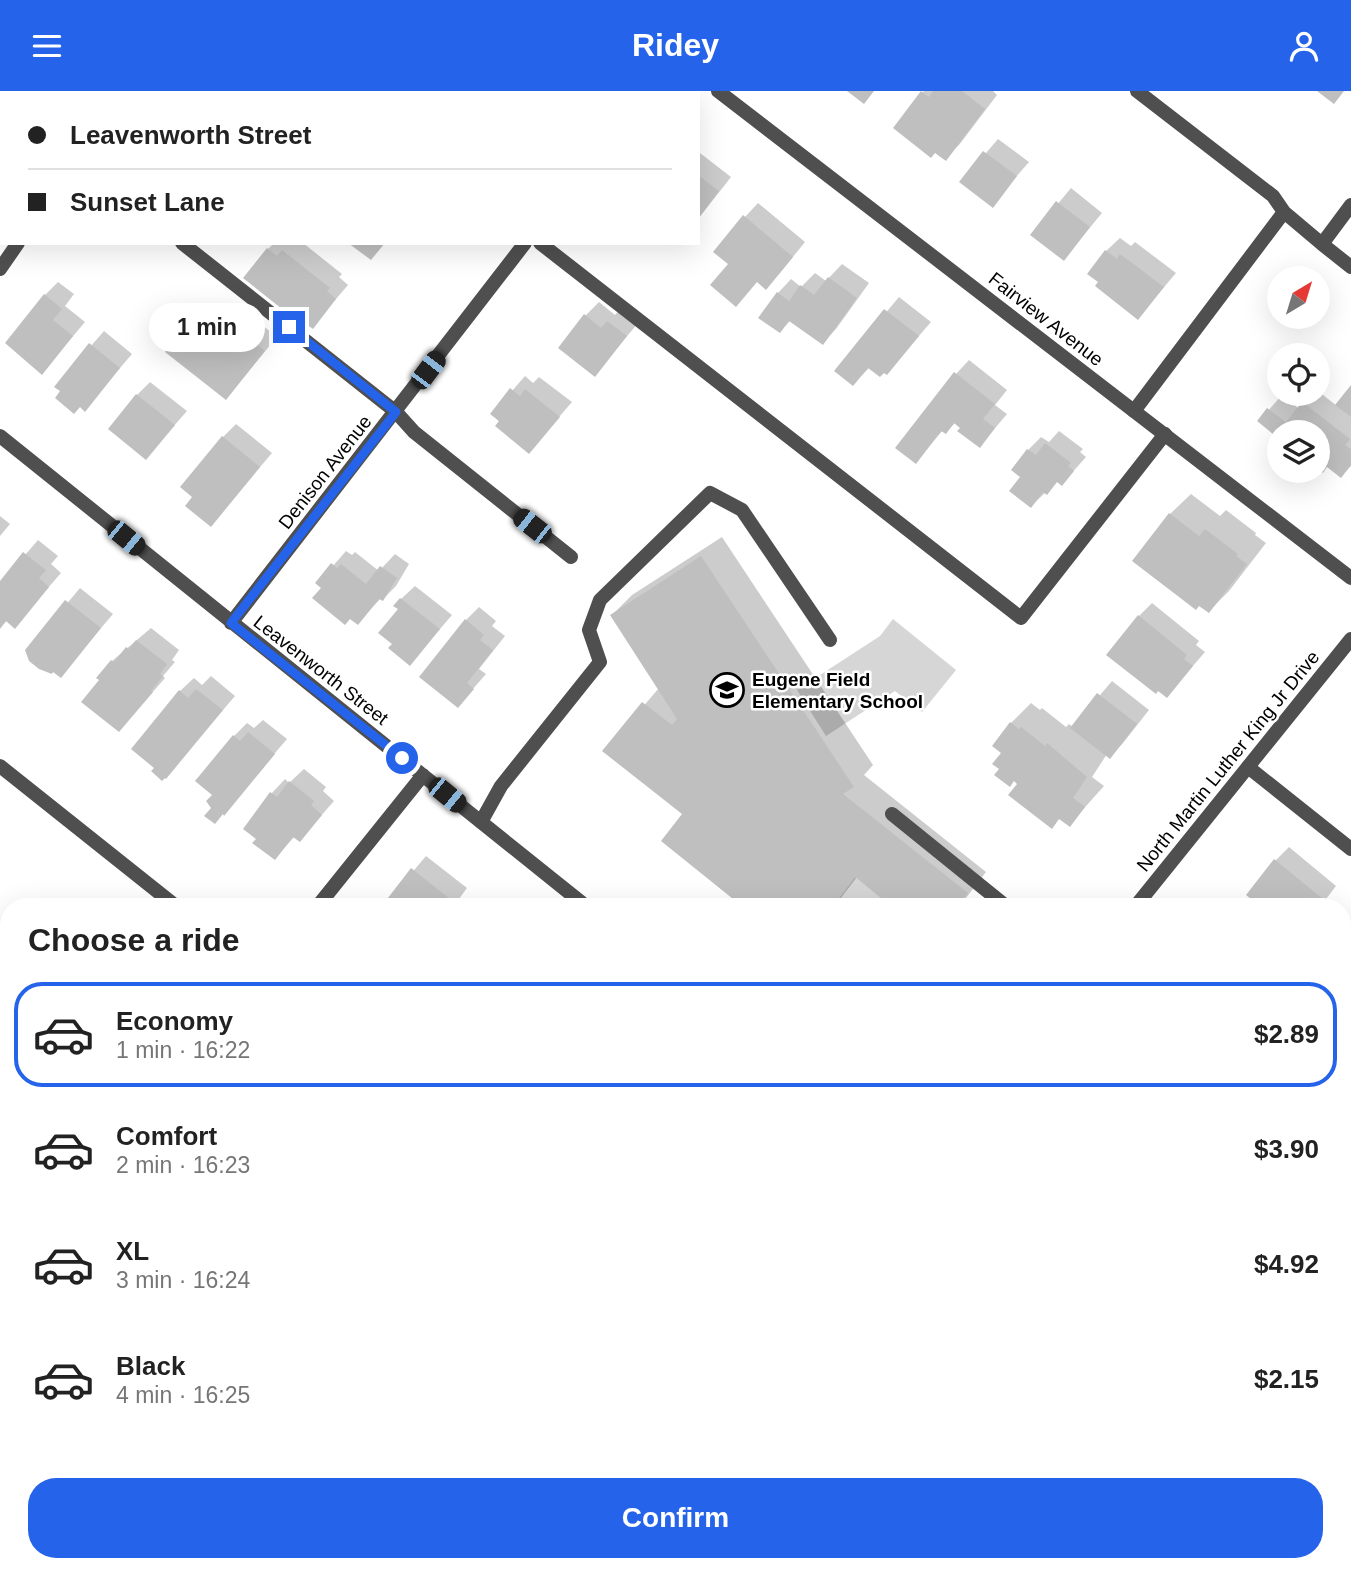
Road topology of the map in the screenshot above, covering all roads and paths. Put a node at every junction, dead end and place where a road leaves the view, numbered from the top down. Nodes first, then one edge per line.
1 (718, 91) edge
2 (1137, 91) edge
3 (1351, 205) edge
4 (1284, 212) junction
5 (1321, 244) junction
6 (17, 245) edge
7 (185, 245) edge
8 (523, 245) edge
9 (543, 245) edge
10 (1351, 267) edge
11 (0, 269) edge
12 (1134, 411) junction
13 (396, 412) junction
14 (1165, 434) junction
15 (0, 436) edge
16 (571, 557) dead end
17 (1351, 578) edge
18 (231, 623) junction
19 (1351, 639) edge
20 (830, 640) dead end
21 (0, 766) edge
22 (1248, 767) junction
23 (423, 775) junction
24 (892, 814) dead end
25 (481, 822) junction
26 (1351, 849) edge
27 (166, 898) edge
28 (324, 898) edge
29 (576, 898) edge
30 (996, 898) edge
31 (1142, 898) edge

1 - 12 street, Fairview Avenue
2 - 4 street
3 - 5 street
4 - 5 street
4 - 12 street
5 - 10 street
6 - 11 street
7 - 13 street
8 - 13 street, Denison Avenue
9 - 14 street
12 - 14 street, Fairview Avenue
13 - 16 street
13 - 18 street, Denison Avenue
14 - 17 street, Fairview Avenue
15 - 18 street, Leavenworth Street
18 - 23 street, Leavenworth Street
19 - 22 street, North Martin Luther King Jr Drive
20 - 25 street
21 - 27 street
22 - 26 street
22 - 31 street, North Martin Luther King Jr Drive
23 - 25 street, Leavenworth Street
23 - 28 street
24 - 30 street
25 - 29 street, Leavenworth Street

